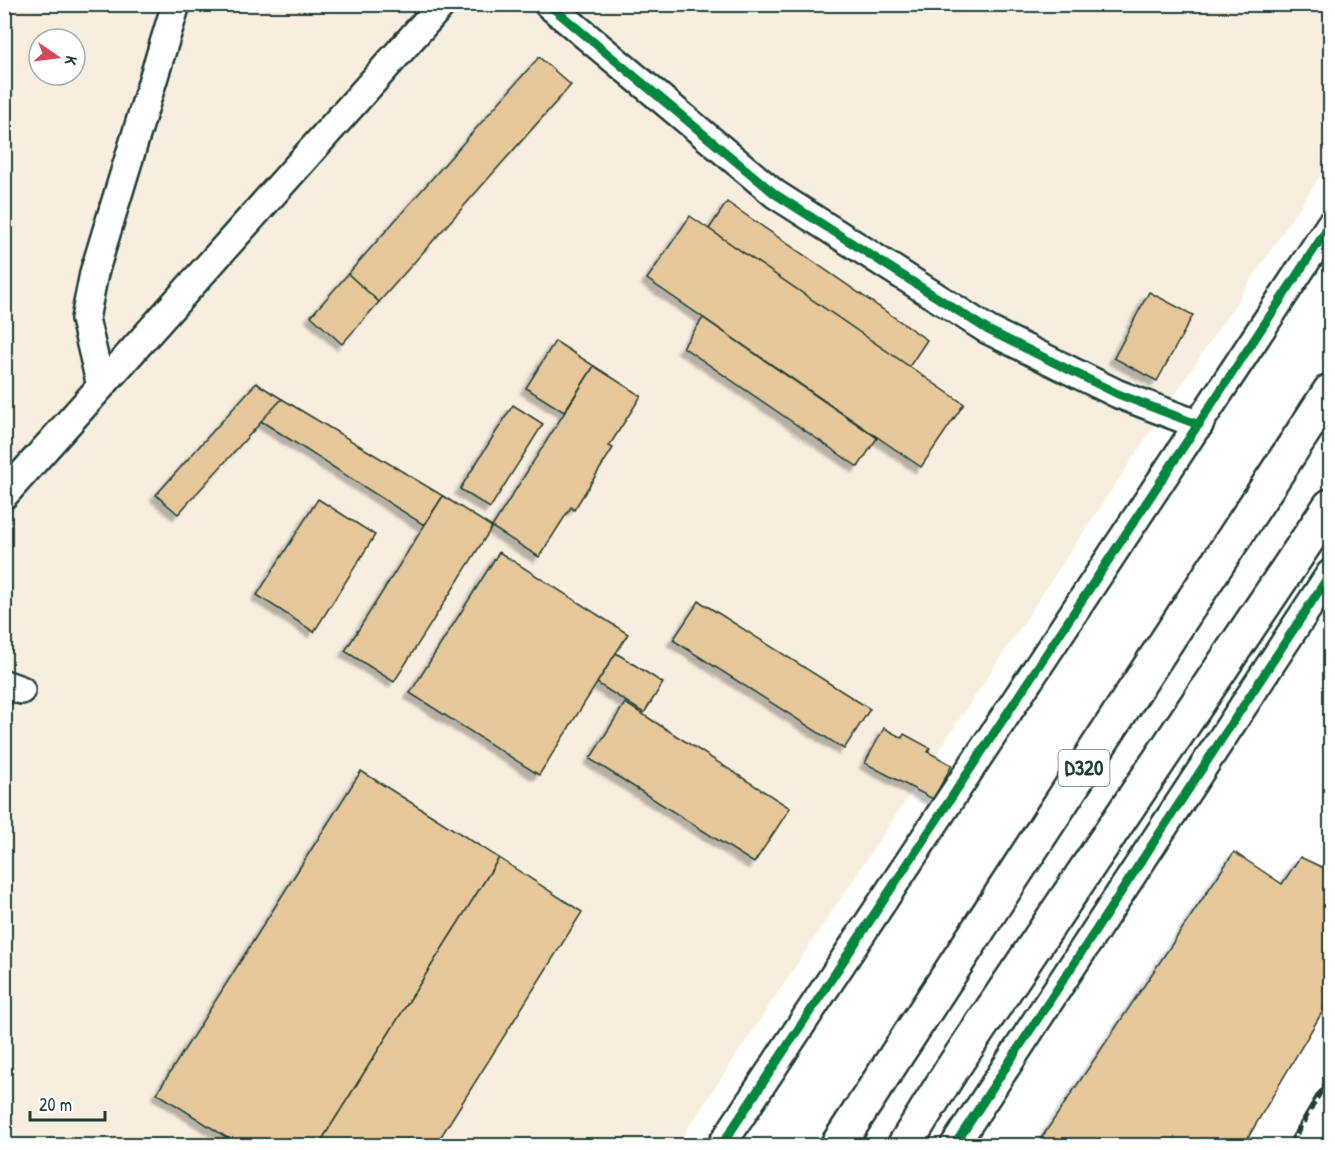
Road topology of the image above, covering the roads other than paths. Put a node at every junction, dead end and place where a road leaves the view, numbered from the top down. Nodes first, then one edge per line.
1 (176, 4) edge
2 (441, 4) edge
3 (548, 4) edge
4 (1330, 225) edge
5 (101, 386) junction
6 (1330, 391) edge
7 (1199, 425) junction
8 (4, 495) edge
9 (1330, 506) edge
10 (1330, 574) edge
11 (936, 1094) junction
12 (1330, 1102) edge
13 (971, 1119) junction
14 (721, 1146) edge
15 (837, 1146) edge
16 (904, 1146) edge
17 (954, 1146) edge
18 (1304, 1146) edge

1 - 5 street
2 - 5 street
3 - 7 street
4 - 7 street
5 - 8 street
6 - 15 highway, D320
7 - 14 street
9 - 11 highway, D320
10 - 13 street
11 - 13 street
11 - 16 highway, D320
12 - 18 street
13 - 17 street

